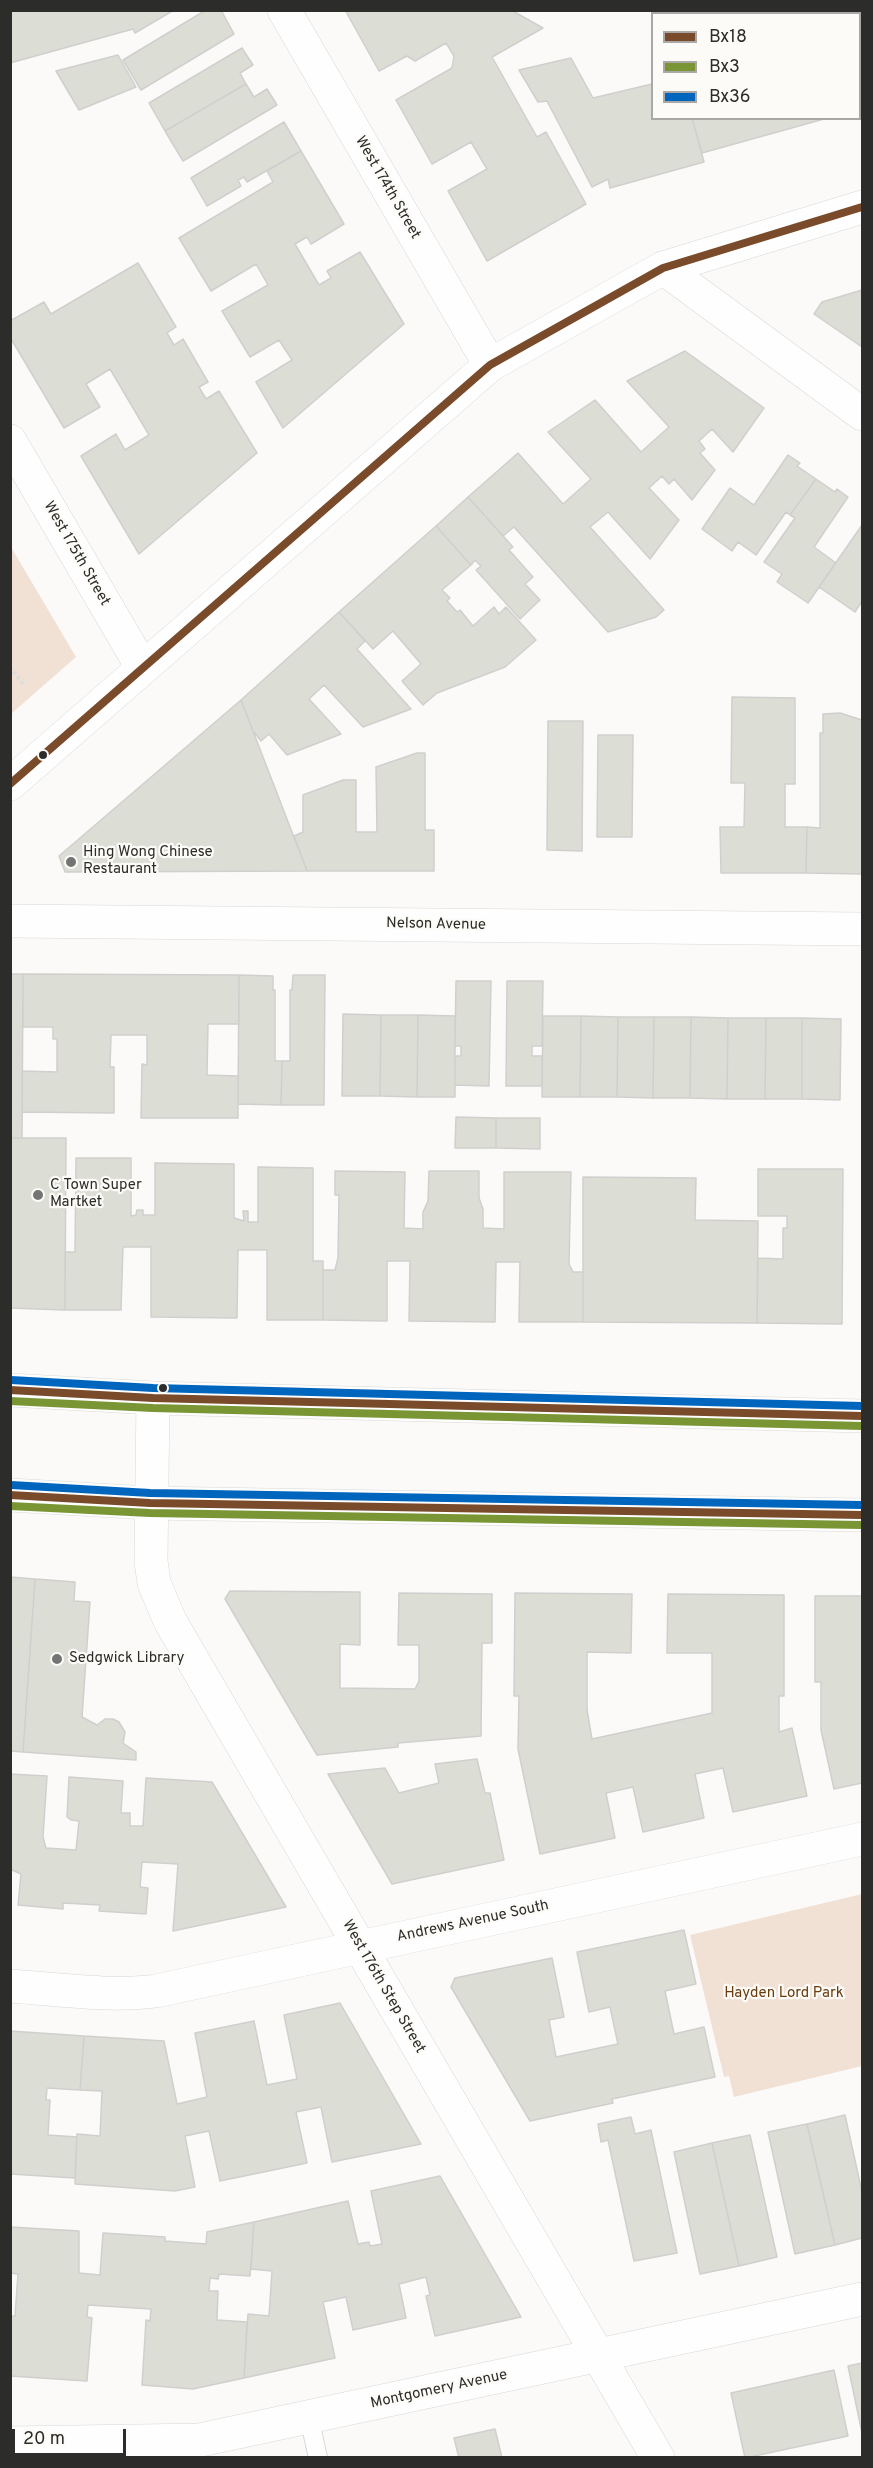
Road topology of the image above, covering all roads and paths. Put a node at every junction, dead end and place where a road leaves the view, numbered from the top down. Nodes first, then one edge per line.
1 (284, 10) edge
2 (862, 207) edge
3 (663, 268) junction
4 (490, 364) junction
5 (862, 414) edge
6 (10, 441) edge
7 (10, 667) edge
8 (142, 667) junction
9 (23, 684) dead end
10 (10, 784) edge
11 (10, 921) edge
12 (862, 929) edge
13 (10, 1390) edge
14 (153, 1398) junction
15 (862, 1416) edge
16 (10, 1495) edge
17 (150, 1503) junction
18 (862, 1515) edge
19 (862, 1839) edge
20 (360, 1947) junction
21 (10, 1986) edge
22 (862, 2299) edge
23 (598, 2356) junction
24 (309, 2417) junction
25 (10, 2443) edge
26 (318, 2457) edge
27 (658, 2457) edge

1 - 4 street, West 174th Street
2 - 3 street
3 - 4 street
3 - 5 street
4 - 8 street
6 - 8 street, West 175th Street
7 - 9 path
8 - 10 street
11 - 12 street, Nelson Avenue
13 - 14 street
14 - 15 street
14 - 17 street, West 176th Step Street
16 - 17 street
17 - 18 street
17 - 20 street, West 176th Step Street
19 - 20 street, Andrews Avenue South
20 - 21 street, Andrews Avenue South
20 - 23 street, West 176th Step Street
22 - 23 street, Montgomery Avenue
23 - 24 street, Montgomery Avenue
23 - 27 street, West 176th Step Street
24 - 25 street, Montgomery Avenue
24 - 26 lane

